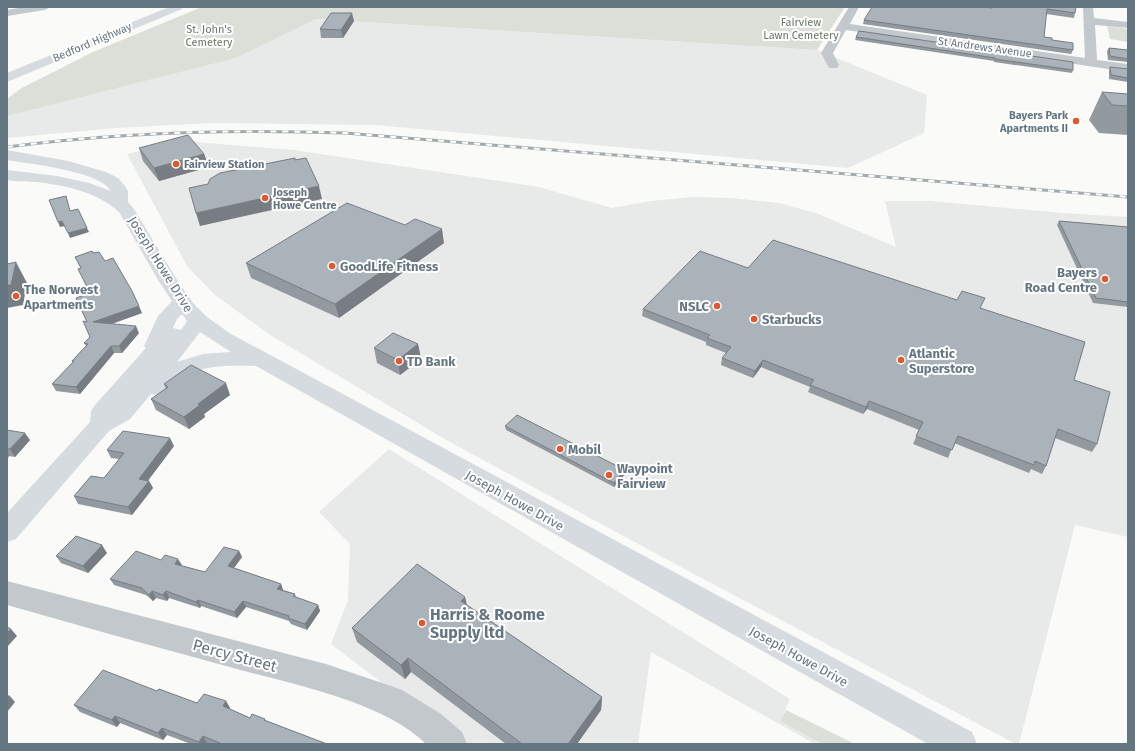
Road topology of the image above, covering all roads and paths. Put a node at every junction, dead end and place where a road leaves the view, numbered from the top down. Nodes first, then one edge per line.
1 (45, 7) edge
2 (178, 7) edge
3 (854, 7) edge
4 (1088, 7) edge
5 (7, 13) edge
6 (1089, 21) junction
7 (1128, 25) edge
8 (842, 26) junction
9 (1091, 62) junction
10 (833, 65) dead end
11 (1128, 68) edge
12 (7, 78) edge
13 (7, 155) edge
14 (9, 176) edge
15 (120, 202) junction
16 (183, 302) junction
17 (198, 320) junction
18 (150, 357) junction
19 (258, 359) junction
20 (128, 406) junction
21 (101, 425) junction
22 (7, 531) edge
23 (7, 593) edge
24 (450, 744) edge
25 (960, 744) edge

1 - 5 street
2 - 12 main road, Bedford Highway
3 - 8 street
4 - 6 street
6 - 7 street
6 - 9 street
8 - 9 street, St Andrews Avenue
8 - 10 street
9 - 11 street, St Andrews Avenue
13 - 15 main road
14 - 15 main road
15 - 16 main road, Joseph Howe Drive
16 - 17 main road, Joseph Howe Drive
16 - 18 main road
17 - 18 main road
17 - 19 main road, Joseph Howe Drive
17 - 20 main road
18 - 21 main road
19 - 20 main road
19 - 25 main road, Joseph Howe Drive
20 - 21 main road
21 - 22 main road
23 - 24 street, Percy Street

